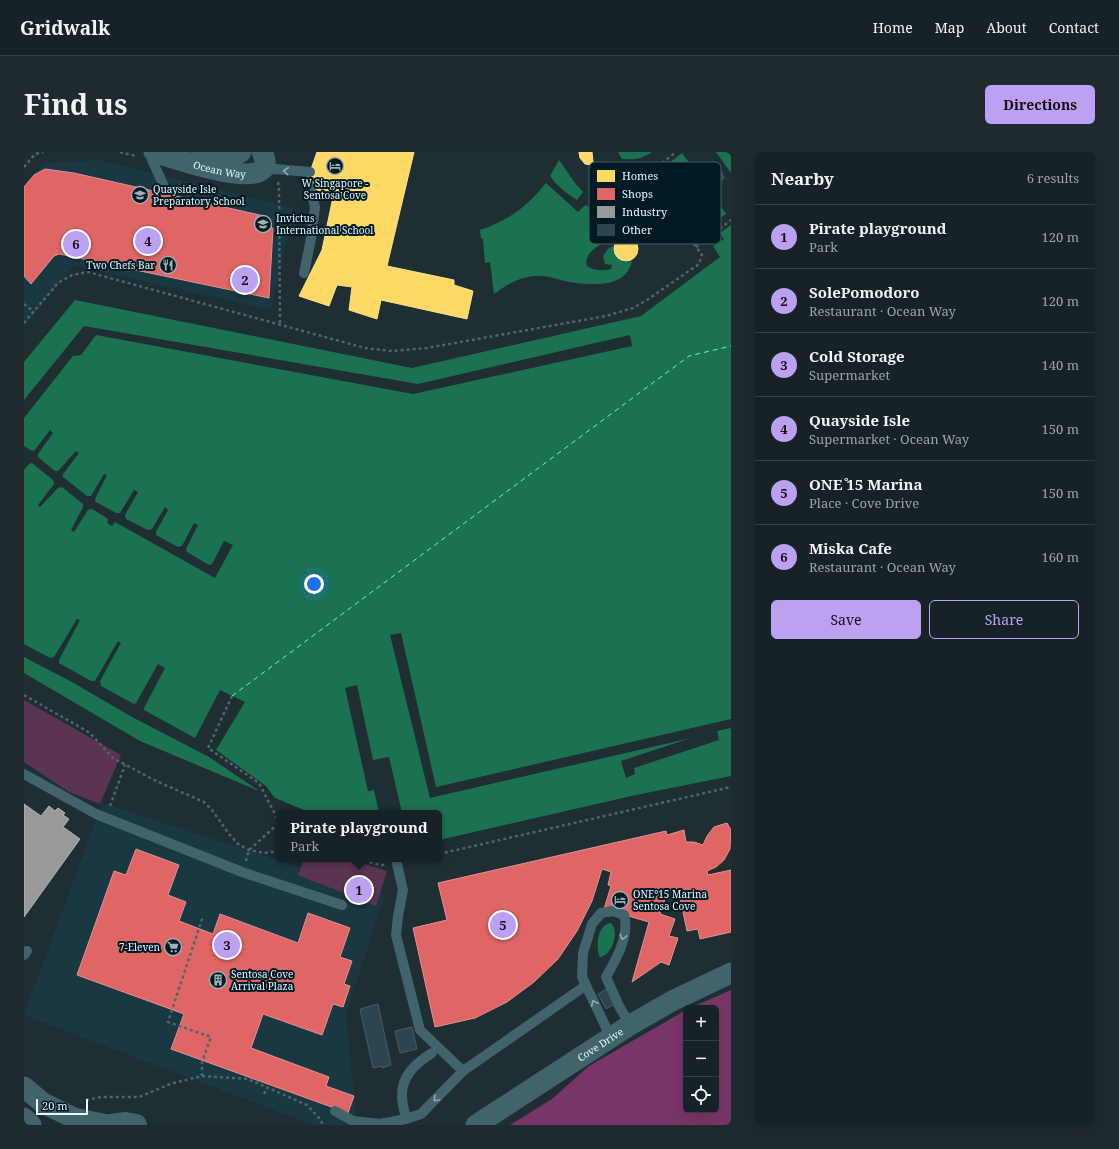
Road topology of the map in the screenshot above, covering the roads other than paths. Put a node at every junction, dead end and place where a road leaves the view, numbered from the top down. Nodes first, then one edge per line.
1 (151, 152) edge
2 (154, 152) edge
3 (198, 152) edge
4 (241, 152) edge
5 (262, 161) edge
6 (163, 184) dead end
7 (304, 273) dead end
8 (24, 774) edge
9 (397, 864) dead end
10 (342, 905) dead end
11 (731, 973) edge
12 (586, 986) junction
13 (630, 1025) junction
14 (611, 1038) junction
15 (432, 1053) dead end
16 (464, 1071) junction
17 (24, 1087) edge
18 (335, 1111) dead end
19 (24, 1118) edge
20 (406, 1119) junction
21 (31, 1125) edge
22 (107, 1125) edge
23 (111, 1125) edge
24 (136, 1125) edge
25 (476, 1125) edge

1 - 6 lane
2 - 5 street, Ocean Way
3 - 4 street, Ocean Way
7 -> 5 lane, Ocean Way
8 - 10 lane
9 - 16 lane
11 - 13 street, Cove Drive
12 -> 13 lane
14 -> 12 lane
12 - 16 lane
13 - 14 street, Cove Drive
14 - 25 street, Cove Drive
15 - 20 lane
16 -> 20 lane
17 - 22 street
18 - 20 lane
19 - 21 street
23 - 24 street

